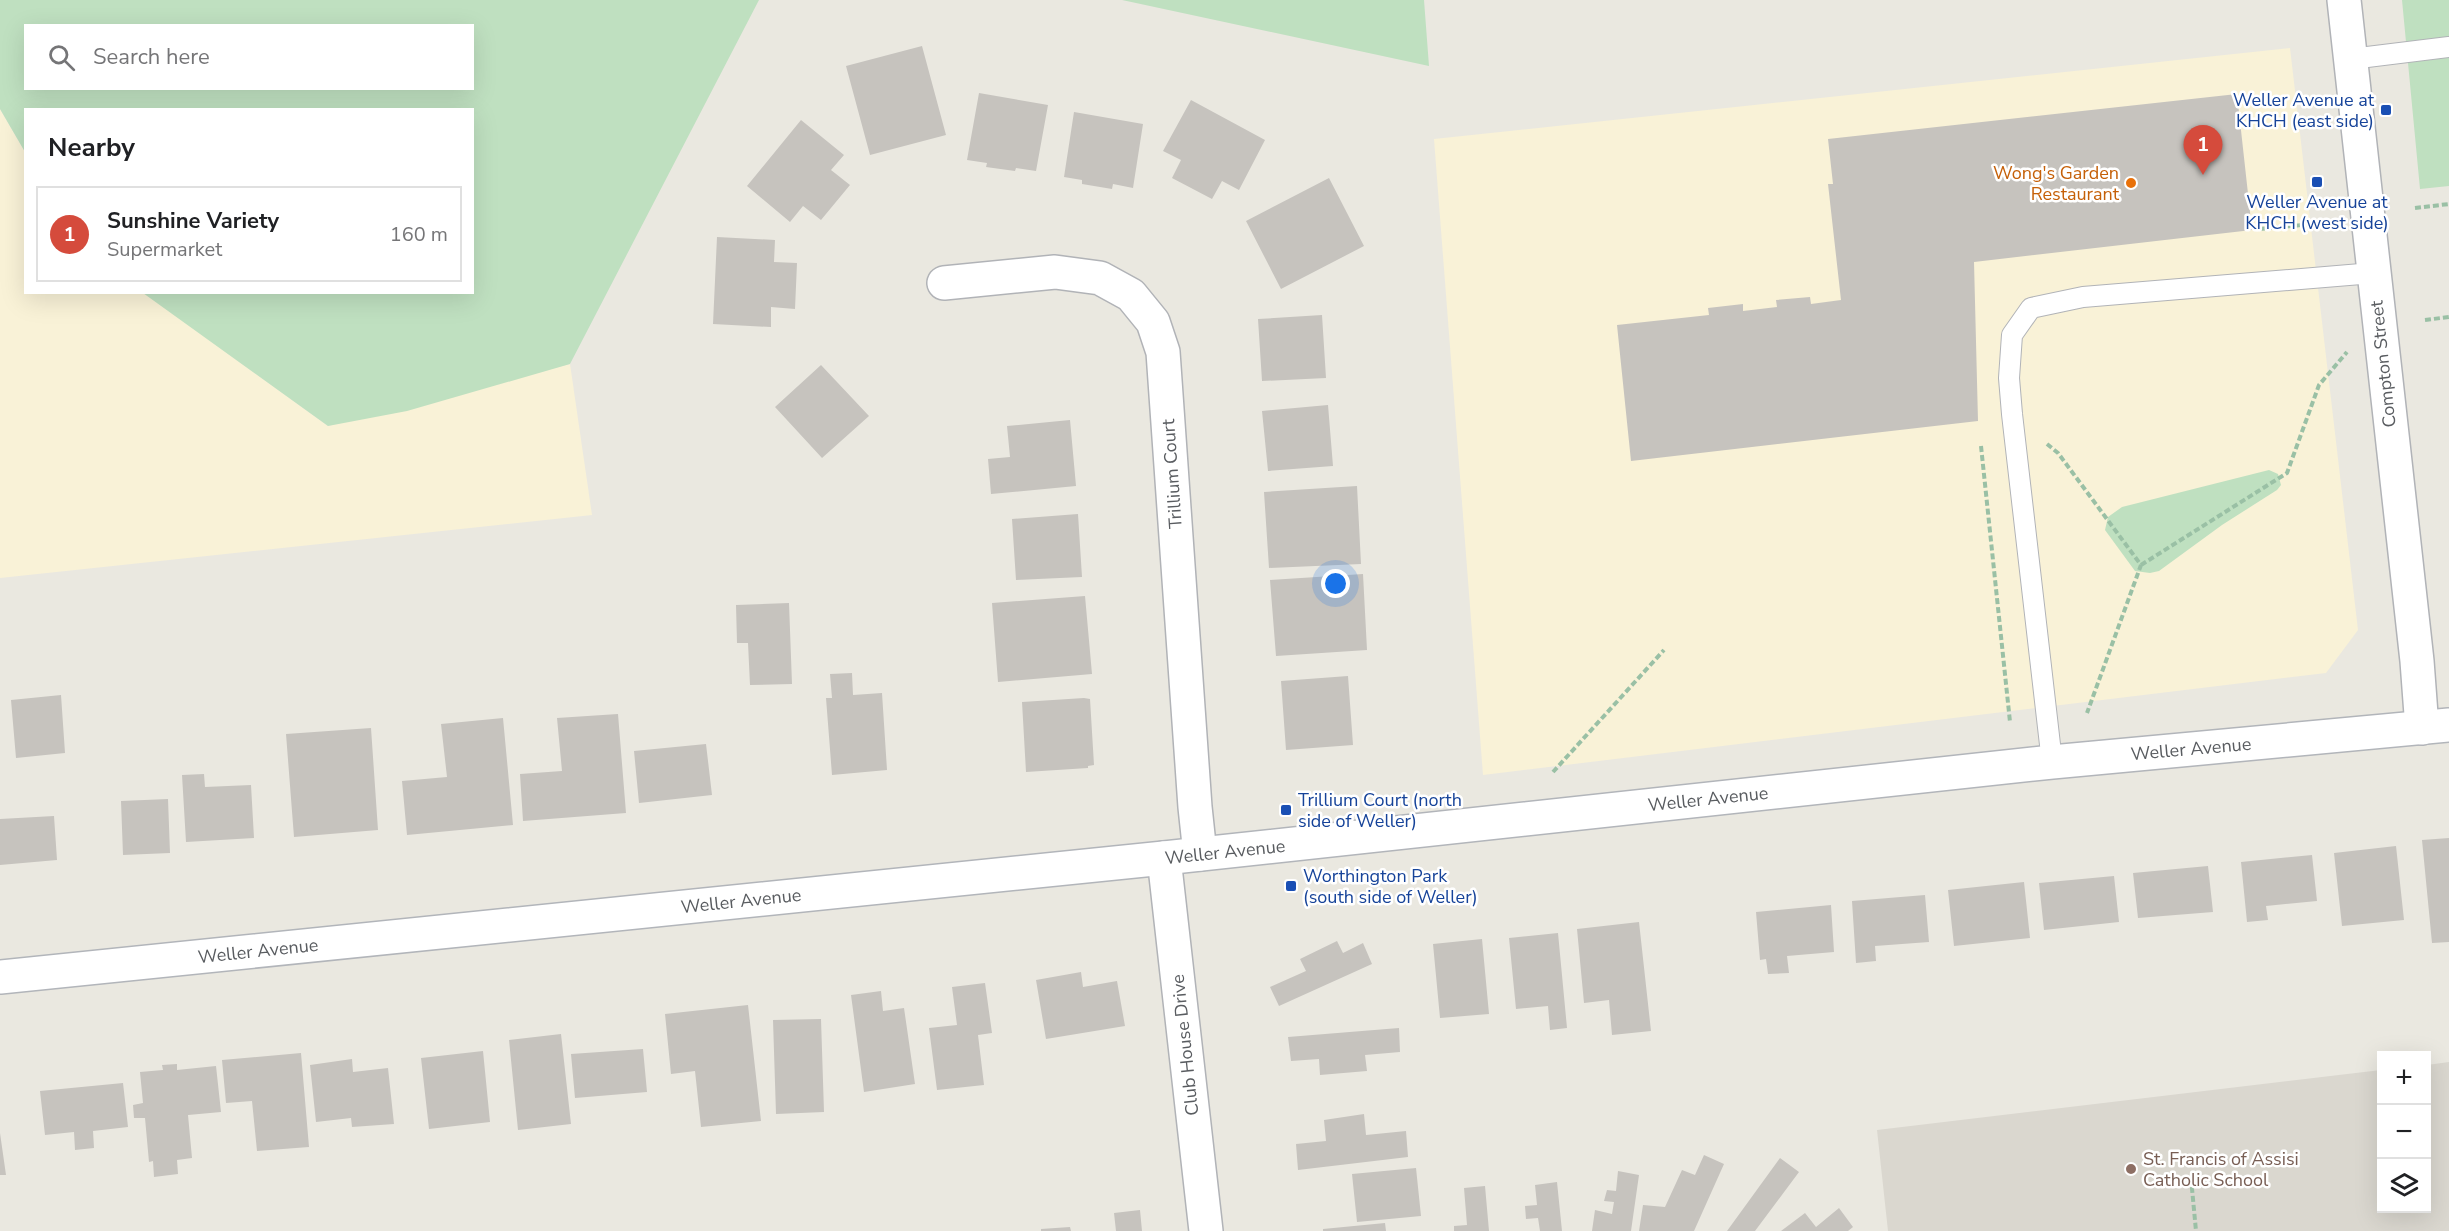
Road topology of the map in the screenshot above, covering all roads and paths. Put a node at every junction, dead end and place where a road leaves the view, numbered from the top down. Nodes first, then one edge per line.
1 (2344, 0) edge
2 (2449, 47) edge
3 (2350, 59) junction
4 (2449, 204) edge
5 (2415, 208) dead end
6 (2313, 224) dead end
7 (2259, 229) dead end
8 (2373, 273) junction
9 (944, 283) dead end
10 (2378, 315) junction
11 (2449, 317) edge
12 (2425, 320) dead end
13 (2012, 414) junction
14 (1981, 446) dead end
15 (2141, 566) junction
16 (1664, 650) dead end
17 (2087, 713) dead end
18 (2010, 722) dead end
19 (2436, 727) edge
20 (2052, 762) junction
21 (1553, 772) dead end
22 (1200, 854) junction
23 (1164, 858) junction
24 (0, 977) edge
25 (2191, 1178) dead end
26 (1206, 1231) edge
27 (2196, 1231) edge

1 - 3 street, Compton Street
2 - 3 lane
3 - 8 street, Compton Street
4 - 5 path
6 - 7 path
8 - 10 street, Compton Street
8 - 13 lane
9 - 22 street, Trillium Court
10 - 15 path
10 - 19 street, Compton Street
11 - 12 path
13 - 15 path
13 - 20 lane
14 - 18 path
15 - 17 path
16 - 21 path
19 - 20 street, Weller Avenue
20 - 22 street, Weller Avenue
22 - 23 street, Weller Avenue
23 - 24 street, Weller Avenue
23 - 26 street, Club House Drive
25 - 27 path

